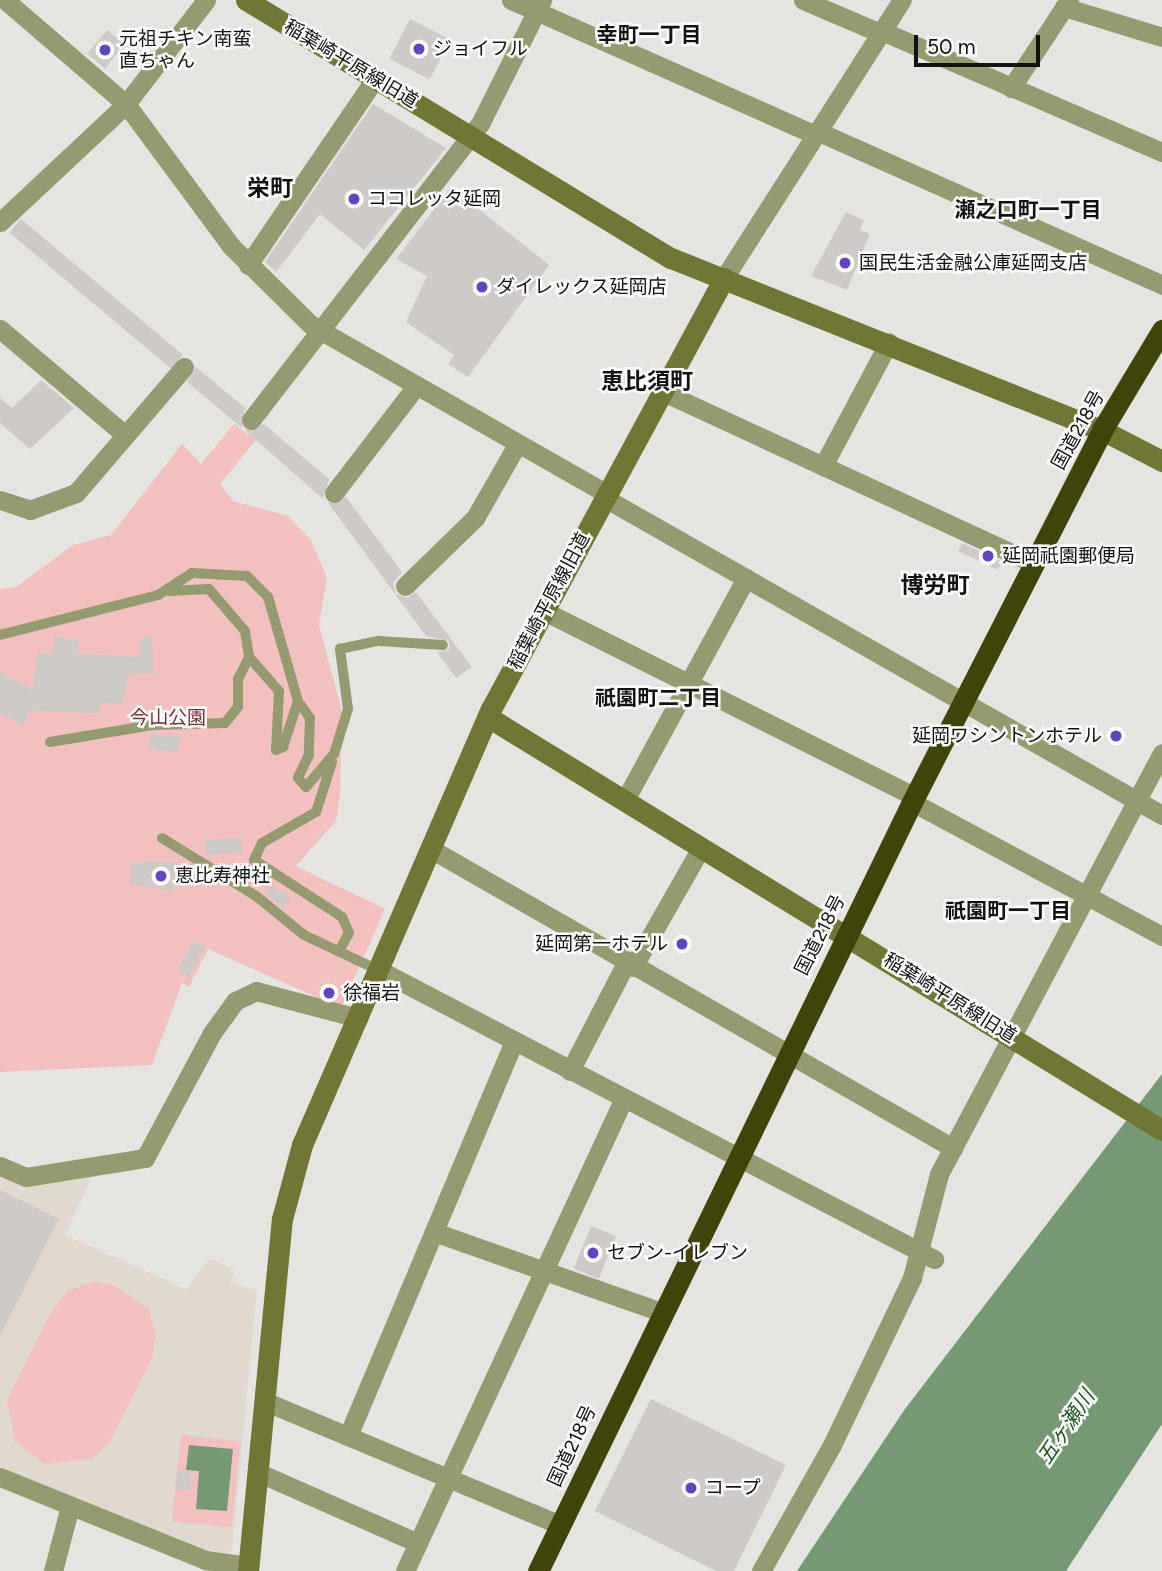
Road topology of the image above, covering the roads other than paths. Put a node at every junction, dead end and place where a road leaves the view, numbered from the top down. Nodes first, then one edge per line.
1 (5, 0) edge
2 (206, 0) edge
3 (246, 0) edge
4 (511, 0) edge
5 (803, 0) edge
6 (902, 0) edge
7 (1067, 3) edge
8 (539, 5) edge
9 (881, 32) junction
10 (1162, 37) edge
11 (375, 79) junction
12 (1011, 88) junction
13 (126, 104) junction
14 (817, 133) junction
15 (470, 137) junction
16 (1162, 152) edge
17 (0, 222) edge
18 (248, 265) junction
19 (724, 278) junction
20 (1162, 285) edge
21 (0, 329) edge
22 (1162, 330) edge
23 (321, 331) junction
24 (889, 342) junction
25 (184, 367) dead end
26 (416, 385) junction
27 (660, 391) junction
28 (251, 420) dead end
29 (1102, 430) junction
30 (125, 435) junction
31 (518, 443) junction
32 (1162, 461) edge
33 (823, 466) junction
34 (334, 493) dead end
35 (604, 495) junction
36 (0, 500) edge
37 (1034, 563) junction
38 (746, 578) junction
39 (405, 586) dead end
40 (165, 591) junction
41 (544, 611) junction
42 (0, 635) edge
43 (443, 645) dead end
44 (249, 657) junction
45 (690, 682) junction
46 (298, 701) junction
47 (962, 703) junction
48 (488, 718) junction
49 (50, 742) dead end
50 (1162, 753) edge
51 (334, 754) junction
52 (625, 800) junction
53 (913, 800) junction
54 (1137, 801) junction
55 (1162, 815) edge
56 (162, 838) dead end
57 (701, 848) junction
58 (431, 849) junction
59 (1088, 894) junction
60 (846, 934) junction
61 (1162, 936) edge
62 (339, 951) junction
63 (630, 965) junction
64 (379, 970) junction
65 (358, 1018) junction
66 (1012, 1037) junction
67 (514, 1042) junction
68 (787, 1053) junction
69 (570, 1071) junction
70 (624, 1098) junction
71 (1162, 1130) edge
72 (953, 1148) junction
73 (735, 1156) junction
74 (0, 1166) edge
75 (434, 1232) junction
76 (916, 1247) junction
77 (934, 1259) dead end
78 (545, 1271) junction
79 (661, 1312) junction
80 (264, 1401) junction
81 (348, 1436) junction
82 (257, 1472) junction
83 (0, 1477) edge
84 (450, 1480) junction
85 (70, 1506) junction
86 (560, 1525) junction
87 (418, 1543) junction
88 (248, 1569) edge
89 (53, 1571) edge
90 (405, 1571) edge
91 (538, 1571) edge
92 (761, 1571) edge

1 - 13 street
2 - 13 street
3 - 11 street, 稲葉崎平原線旧道
4 - 8 street
5 - 9 street
6 - 9 street
7 - 10 street
7 - 12 street
8 - 14 street
8 - 15 street
9 - 12 street
9 - 14 street
11 - 15 street, 稲葉崎平原線旧道
11 - 18 street
12 - 16 street
13 - 17 street
13 - 18 street
14 - 19 street
14 - 20 street
15 - 19 street, 稲葉崎平原線旧道
15 - 23 street
18 - 23 street
19 - 24 street
19 - 27 street, 稲葉崎平原線旧道
21 - 30 street
22 - 29 highway, 国道218号
23 - 26 street
23 - 28 street
24 - 29 street
24 - 33 street
25 - 30 street
26 - 31 street
26 - 34 street
27 - 33 street
27 - 35 street, 稲葉崎平原線旧道
29 - 32 street
29 - 37 highway, 国道218号
30 - 36 street
31 - 35 street
31 - 39 street
33 - 37 street
35 - 38 street
35 - 41 street, 稲葉崎平原線旧道
37 - 47 highway, 国道218号
38 - 45 street
38 - 47 street
40 - 42 lane
40 - 44 lane
40 - 46 lane
41 - 45 street
41 - 48 street, 稲葉崎平原線旧道
43 - 51 lane
44 - 46 lane
44 - 49 lane
45 - 52 street
45 - 53 street
46 - 51 lane
47 - 53 highway, 国道218号
47 - 54 street
48 - 52 street, 稲葉崎平原線旧道
48 - 58 street
50 - 54 street
51 - 62 lane
52 - 57 street, 稲葉崎平原線旧道
53 - 59 street
53 - 60 highway, 国道218号
54 - 55 street
54 - 59 street
56 - 62 lane
57 - 60 street, 稲葉崎平原線旧道
57 - 63 street
58 - 63 street
58 - 64 street
59 - 61 street
59 - 66 street
60 - 66 street, 稲葉崎平原線旧道
60 - 68 highway, 国道218号
62 - 64 lane
63 - 68 street
63 - 69 street
64 - 65 street
64 - 67 street
65 - 74 street
65 - 80 street
66 - 71 street, 稲葉崎平原線旧道
66 - 72 street
67 - 69 street
67 - 75 street
68 - 72 street
68 - 73 highway, 国道218号
69 - 70 street
70 - 73 street
70 - 78 street
72 - 76 street
73 - 76 street
73 - 79 highway, 国道218号
75 - 78 street
75 - 81 street
76 - 77 street
76 - 92 street
78 - 79 street
78 - 84 street
79 - 86 highway, 国道218号
80 - 81 street
80 - 82 street
81 - 84 street
82 - 87 street
82 - 88 street
83 - 85 street
84 - 86 street
84 - 87 street
85 - 88 street
85 - 89 street
86 - 91 highway, 国道218号
87 - 90 street

